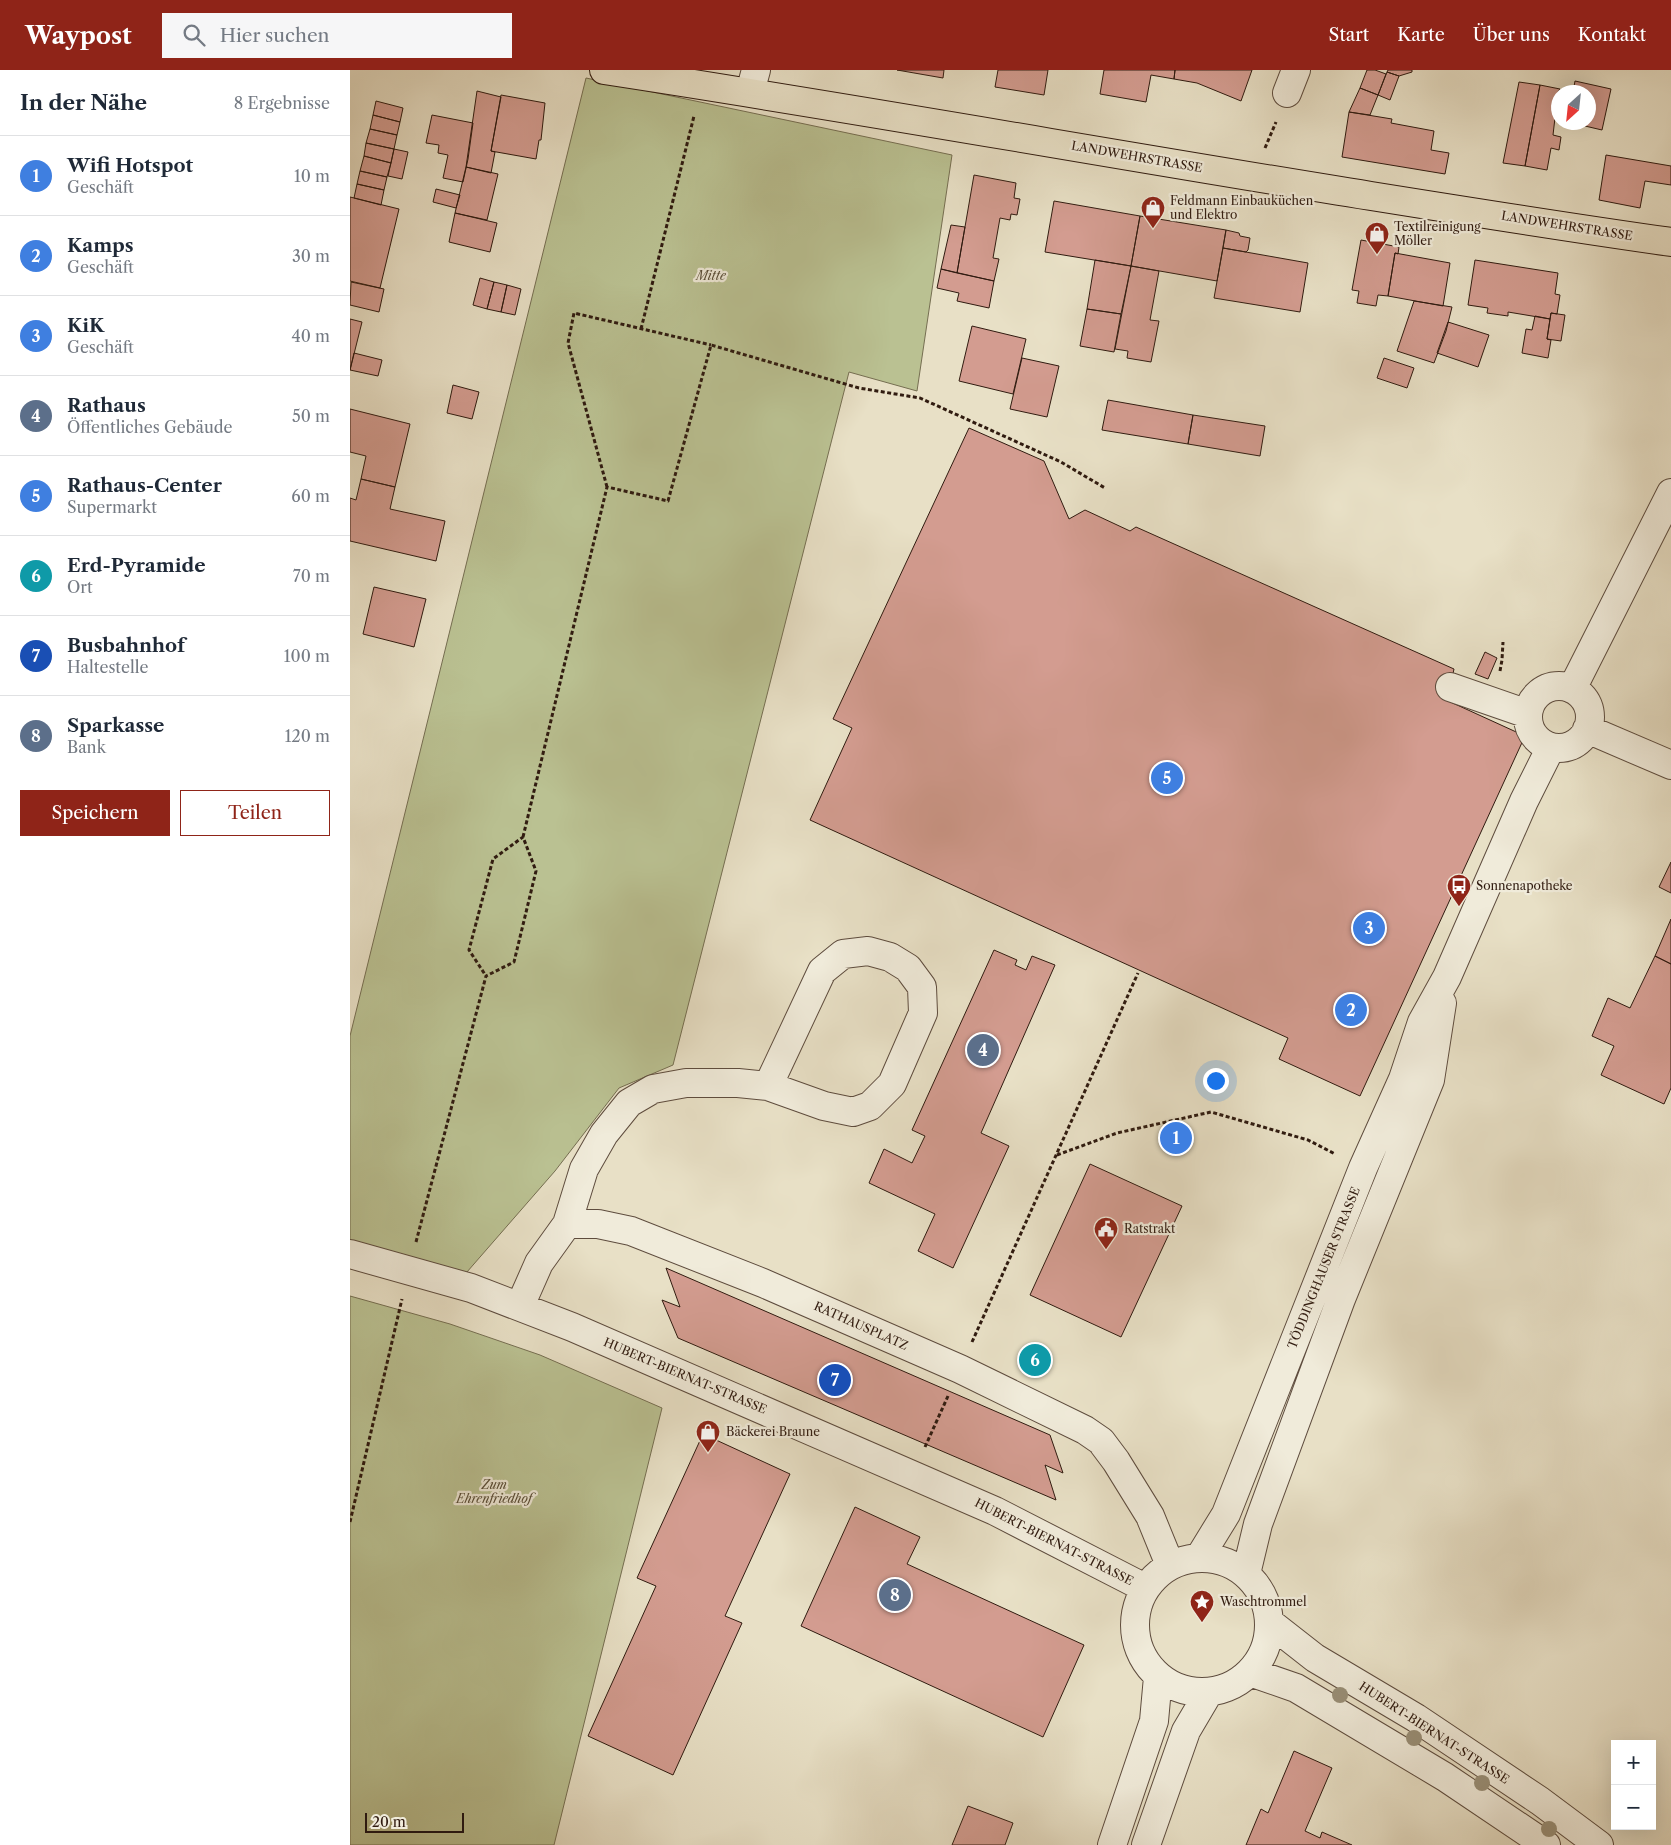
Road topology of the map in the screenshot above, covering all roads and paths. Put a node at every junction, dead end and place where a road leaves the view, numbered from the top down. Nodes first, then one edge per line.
1 (604, 70) edge
2 (753, 81) edge
3 (1292, 82) edge
4 (701, 85) junction
5 (1254, 177) junction
6 (1671, 242) edge
7 (642, 329) junction
8 (711, 345) junction
9 (607, 486) junction
10 (1105, 488) dead end
11 (1671, 493) edge
12 (1450, 687) dead end
13 (1572, 689) junction
14 (1528, 714) junction
15 (1588, 729) junction
16 (1551, 747) junction
17 (1671, 766) edge
18 (522, 836) junction
19 (1138, 973) dead end
20 (486, 976) junction
21 (1447, 977) junction
22 (768, 1086) junction
23 (1057, 1155) junction
24 (1363, 1168) junction
25 (567, 1224) junction
26 (350, 1254) edge
27 (409, 1270) junction
28 (520, 1306) junction
29 (960, 1369) junction
30 (913, 1475) junction
31 (350, 1522) edge
32 (1199, 1558) junction
33 (1170, 1565) junction
34 (1246, 1574) junction
35 (1145, 1588) junction
36 (1269, 1622) junction
37 (1250, 1672) junction
38 (1158, 1676) junction
39 (1209, 1692) junction
40 (1112, 1845) edge
41 (1146, 1845) edge
42 (1546, 1845) edge
43 (1599, 1845) edge

1 - 4 main road, LANDWEHRSTRASSE
2 - 4 main road, LANDWEHRSTRASSE
2 - 5 main road, LANDWEHRSTRASSE
3 - 5 path
4 - 7 path
5 - 6 main road, LANDWEHRSTRASSE
7 - 8 path
7 - 9 path
8 - 9 path
8 - 10 path
9 - 18 path
11 - 13 street
12 - 14 street
13 - 14 street
13 - 15 street
14 - 16 street
15 - 16 street
15 - 17 street
16 - 21 street, TÖDDINGHAUSER STRASSE
18 - 20 path
18 - 20 path
19 - 23 path
20 - 27 path
21 - 24 street, TÖDDINGHAUSER STRASSE
21 - 34 street, TÖDDINGHAUSER STRASSE
22 - 22 street
22 - 25 street
23 - 24 path
23 - 29 path
24 - 32 street, TÖDDINGHAUSER STRASSE
25 - 28 street
25 - 29 street, RATHAUSPLATZ
26 - 27 street, HUBERT-BIERNAT-STRASSE
27 - 28 street, HUBERT-BIERNAT-STRASSE
27 - 31 path
28 - 30 street, HUBERT-BIERNAT-STRASSE
29 - 30 path
29 - 33 street, RATHAUSPLATZ
30 - 35 street, HUBERT-BIERNAT-STRASSE
32 - 33 street
32 - 34 street
33 - 35 street
34 - 36 street
35 - 38 street
36 - 37 street
36 - 43 street, HUBERT-BIERNAT-STRASSE
37 - 39 street
37 - 42 street
38 - 39 street
38 - 40 street
39 - 41 street

